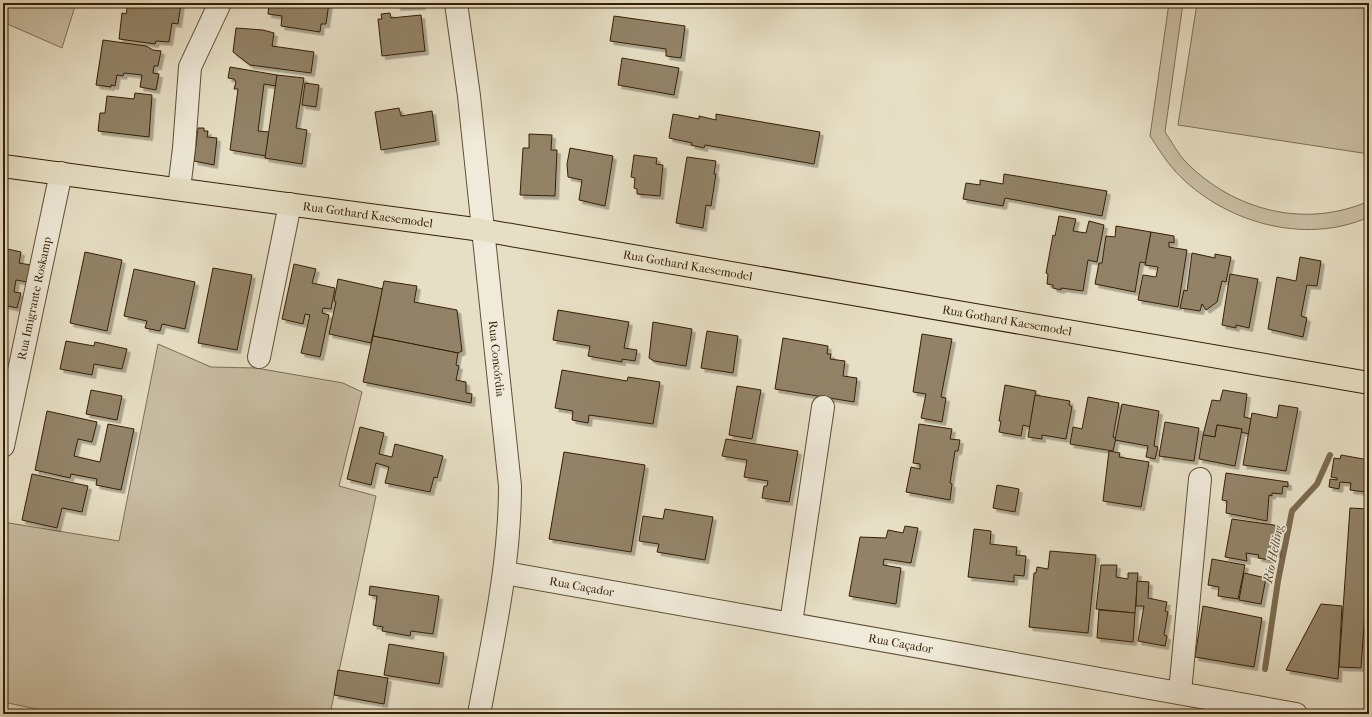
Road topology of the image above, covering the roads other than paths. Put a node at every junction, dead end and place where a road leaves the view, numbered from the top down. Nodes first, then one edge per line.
1 (220, 3) edge
2 (456, 3) edge
3 (3, 166) edge
4 (61, 173) junction
5 (179, 189) junction
6 (290, 204) junction
7 (482, 230) junction
8 (259, 357) dead end
9 (1369, 383) edge
10 (823, 408) dead end
11 (3, 446) edge
12 (1200, 479) dead end
13 (505, 573) junction
14 (791, 623) junction
15 (1180, 692) junction
16 (480, 714) edge
17 (1296, 714) edge

1 - 5 street
2 - 7 street, Rua Concórdia
3 - 4 main road, Rua Gothard Kaesemodel
4 - 5 main road, Rua Gothard Kaesemodel
4 - 11 street, Rua Imigrante Roskamp
5 - 6 main road, Rua Gothard Kaesemodel
6 - 7 main road, Rua Gothard Kaesemodel
6 - 8 street
7 - 9 main road, Rua Gothard Kaesemodel
7 - 13 street, Rua Concórdia
10 - 14 street
12 - 15 street
13 - 14 street, Rua Caçador
13 - 16 street, Rua Concórdia
14 - 15 street, Rua Caçador
15 - 17 street, Rua Caçador

